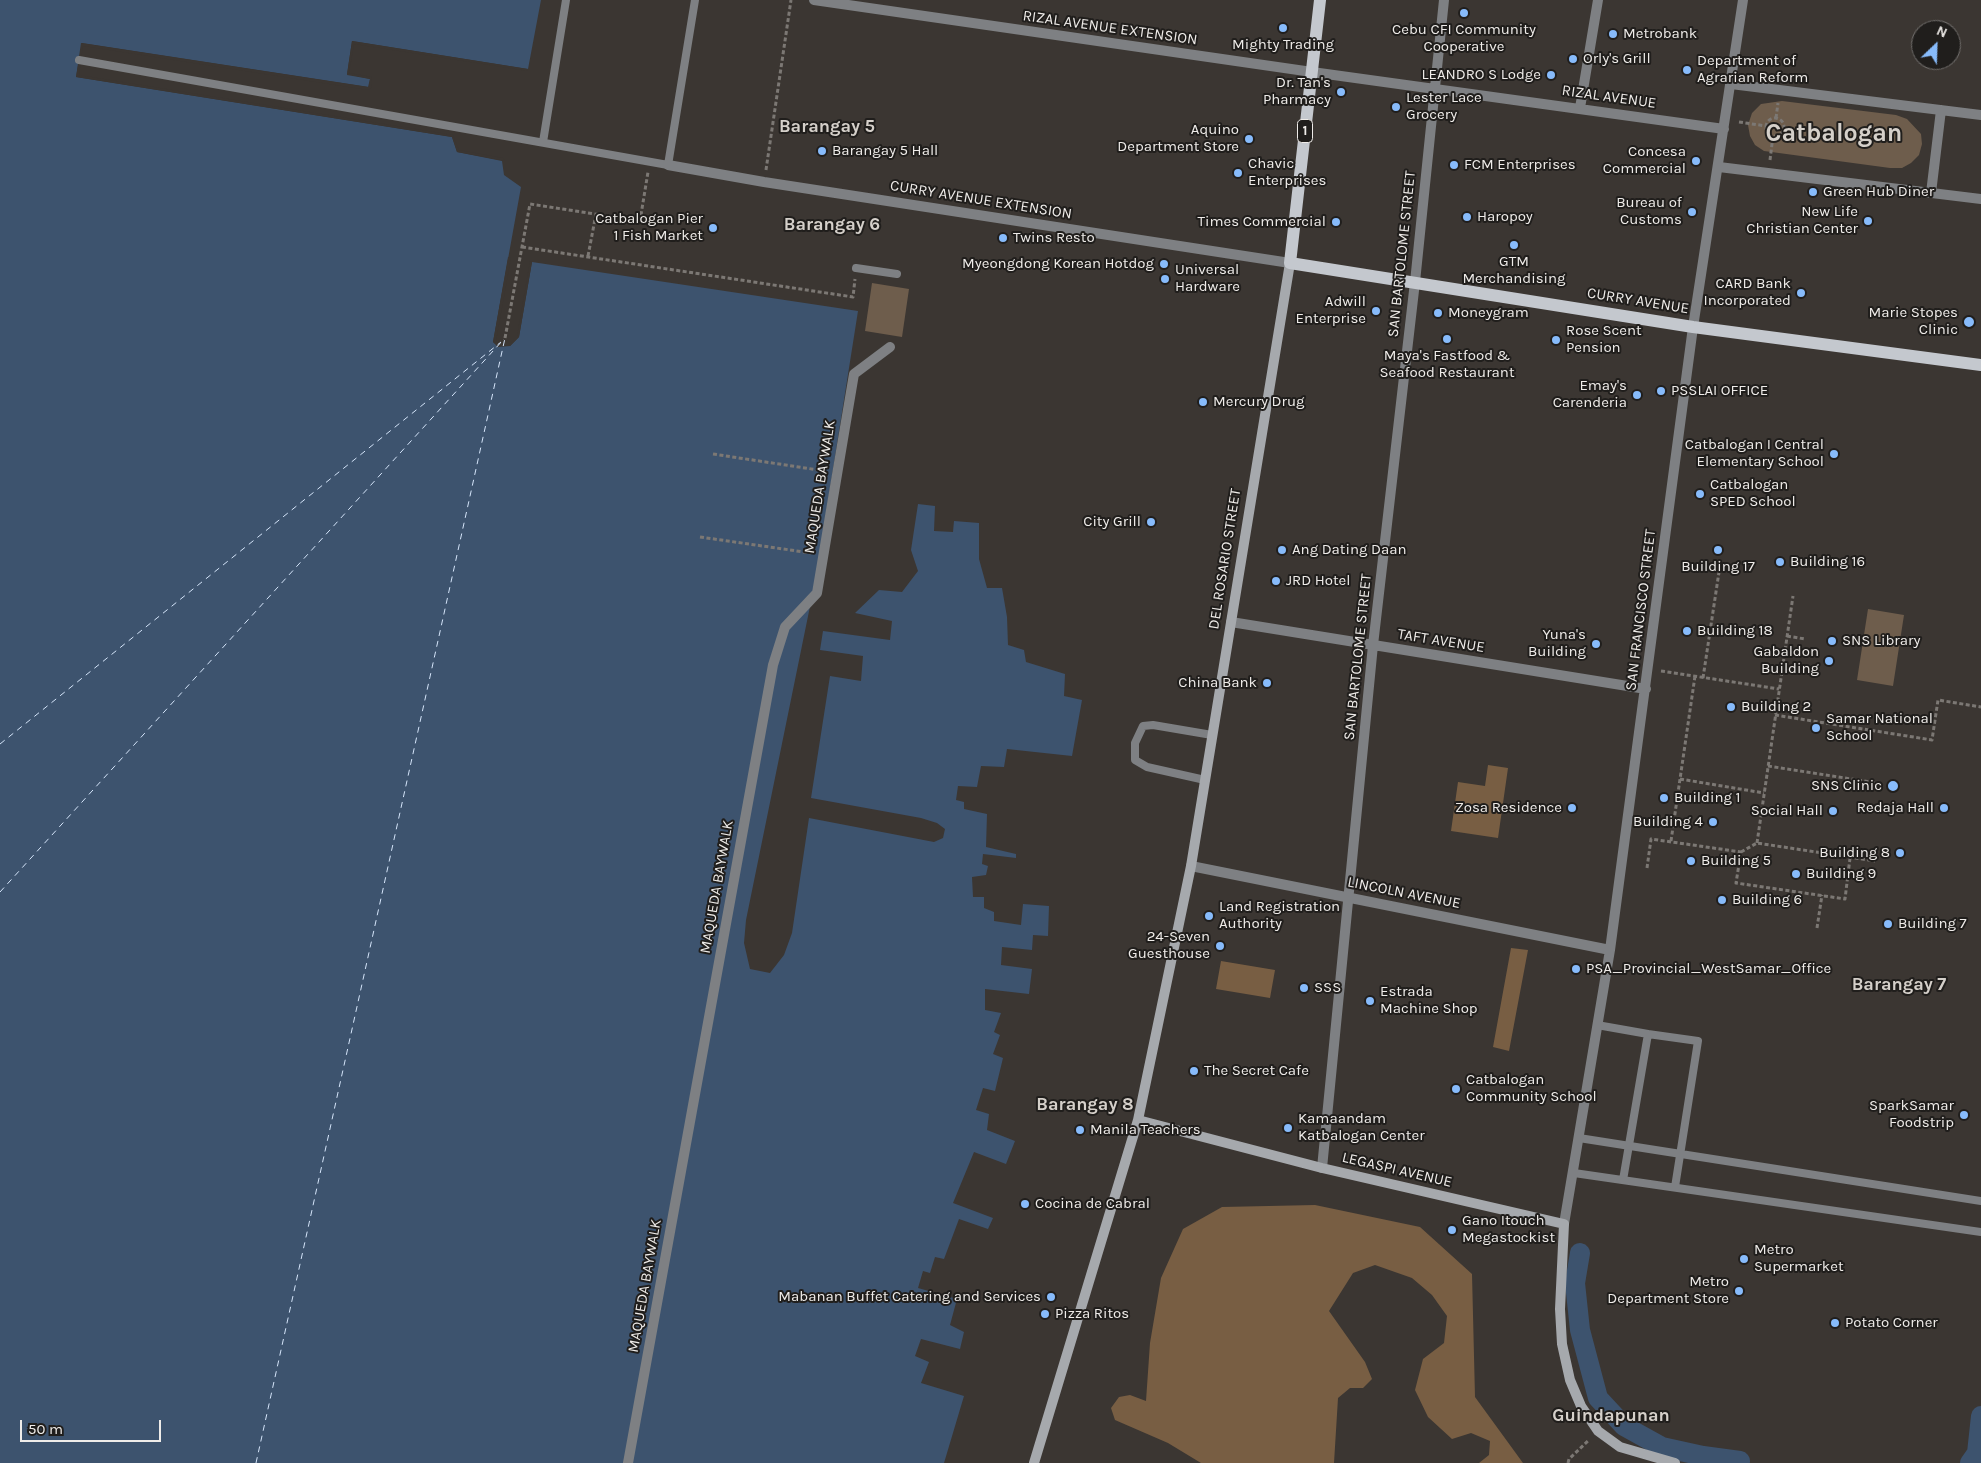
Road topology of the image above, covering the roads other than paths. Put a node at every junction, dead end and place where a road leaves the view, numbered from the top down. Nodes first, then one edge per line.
1 (566, 0) edge
2 (695, 0) edge
3 (814, 0) edge
4 (1320, 0) edge
5 (1444, 0) edge
6 (1598, 0) edge
7 (1743, 0) edge
8 (79, 60) dead end
9 (1312, 72) junction
10 (1731, 84) junction
11 (1435, 88) junction
12 (1580, 108) junction
13 (1941, 110) junction
14 (1981, 115) edge
15 (1725, 124) junction
16 (543, 142) junction
17 (668, 165) junction
18 (1718, 167) junction
19 (1931, 193) junction
20 (1981, 199) edge
21 (1290, 262) junction
22 (856, 268) road end
23 (897, 274) dead end
24 (1415, 282) junction
25 (1693, 327) junction
26 (890, 347) dead end
27 (1981, 365) edge
28 (1231, 622) junction
29 (1373, 645) junction
30 (1646, 689) junction
31 (1212, 735) junction
32 (1205, 780) junction
33 (1191, 866) junction
34 (1349, 898) junction
35 (1610, 950) junction
36 (1597, 1025) junction
37 (1648, 1034) junction
38 (1138, 1120) junction
39 (1579, 1138) junction
40 (1629, 1146) junction
41 (1680, 1154) junction
42 (1322, 1168) junction
43 (1578, 1173) junction
44 (1623, 1180) junction
45 (1674, 1187) junction
46 (1981, 1200) edge
47 (1564, 1224) junction
48 (1981, 1232) edge
49 (628, 1463) edge
50 (1034, 1463) edge
51 (1675, 1463) edge

1 - 16 lane
2 - 17 lane
3 - 9 street, RIZAL AVENUE EXTENSION
4 - 9 main road, DEL ROSARIO STREET / 1
5 - 11 street, SAN BARTOLOME STREET
6 - 12 street
7 - 10 street, SAN FRANCISCO STREET
8 - 16 lane
9 - 11 street, RIZAL AVENUE
9 - 21 main road, DEL ROSARIO STREET / 1
10 - 13 street
10 - 15 street, SAN FRANCISCO STREET
11 - 12 street, RIZAL AVENUE
11 - 24 street, SAN BARTOLOME STREET
12 - 15 street, RIZAL AVENUE
13 - 14 street
13 - 19 street
15 - 18 street, SAN FRANCISCO STREET
16 - 17 lane
17 - 21 street, CURRY AVENUE EXTENSION
18 - 19 street
18 - 25 street, SAN FRANCISCO STREET
19 - 20 street
21 - 24 main road, CURRY AVENUE
21 - 28 street, DEL ROSARIO STREET
22 - 23 lane
24 - 25 main road, CURRY AVENUE
24 - 29 street, SAN BARTOLOME STREET
25 - 27 main road, CURRY AVENUE
25 - 30 street, SAN FRANCISCO STREET
26 - 49 street, MAQUEDA BAYWALK
28 - 29 street, TAFT AVENUE
28 - 31 street, DEL ROSARIO STREET
29 - 30 street, TAFT AVENUE
29 - 34 street, SAN BARTOLOME STREET
30 - 35 street, SAN FRANCISCO STREET
31 - 32 street, DEL ROSARIO STREET
31 - 32 lane
32 - 33 street, DEL ROSARIO STREET
33 - 34 street, LINCOLN AVENUE
33 - 38 street, DEL ROSARIO STREET
34 - 35 street, LINCOLN AVENUE
34 - 42 street, SAN BARTOLOME STREET
35 - 36 street, SAN FRANCISCO STREET
36 - 37 lane
36 - 39 street, SAN FRANCISCO STREET
37 - 40 lane
37 - 41 lane
38 - 42 street, LEGASPI AVENUE
38 - 50 street, DEL ROSARIO STREET
39 - 40 lane
39 - 43 street, SAN FRANCISCO STREET
40 - 41 lane
40 - 44 lane
41 - 45 lane
41 - 46 lane
42 - 47 street, LEGASPI AVENUE
43 - 44 lane
43 - 47 street, SAN FRANCISCO STREET
44 - 45 lane
45 - 48 lane
47 - 51 street

